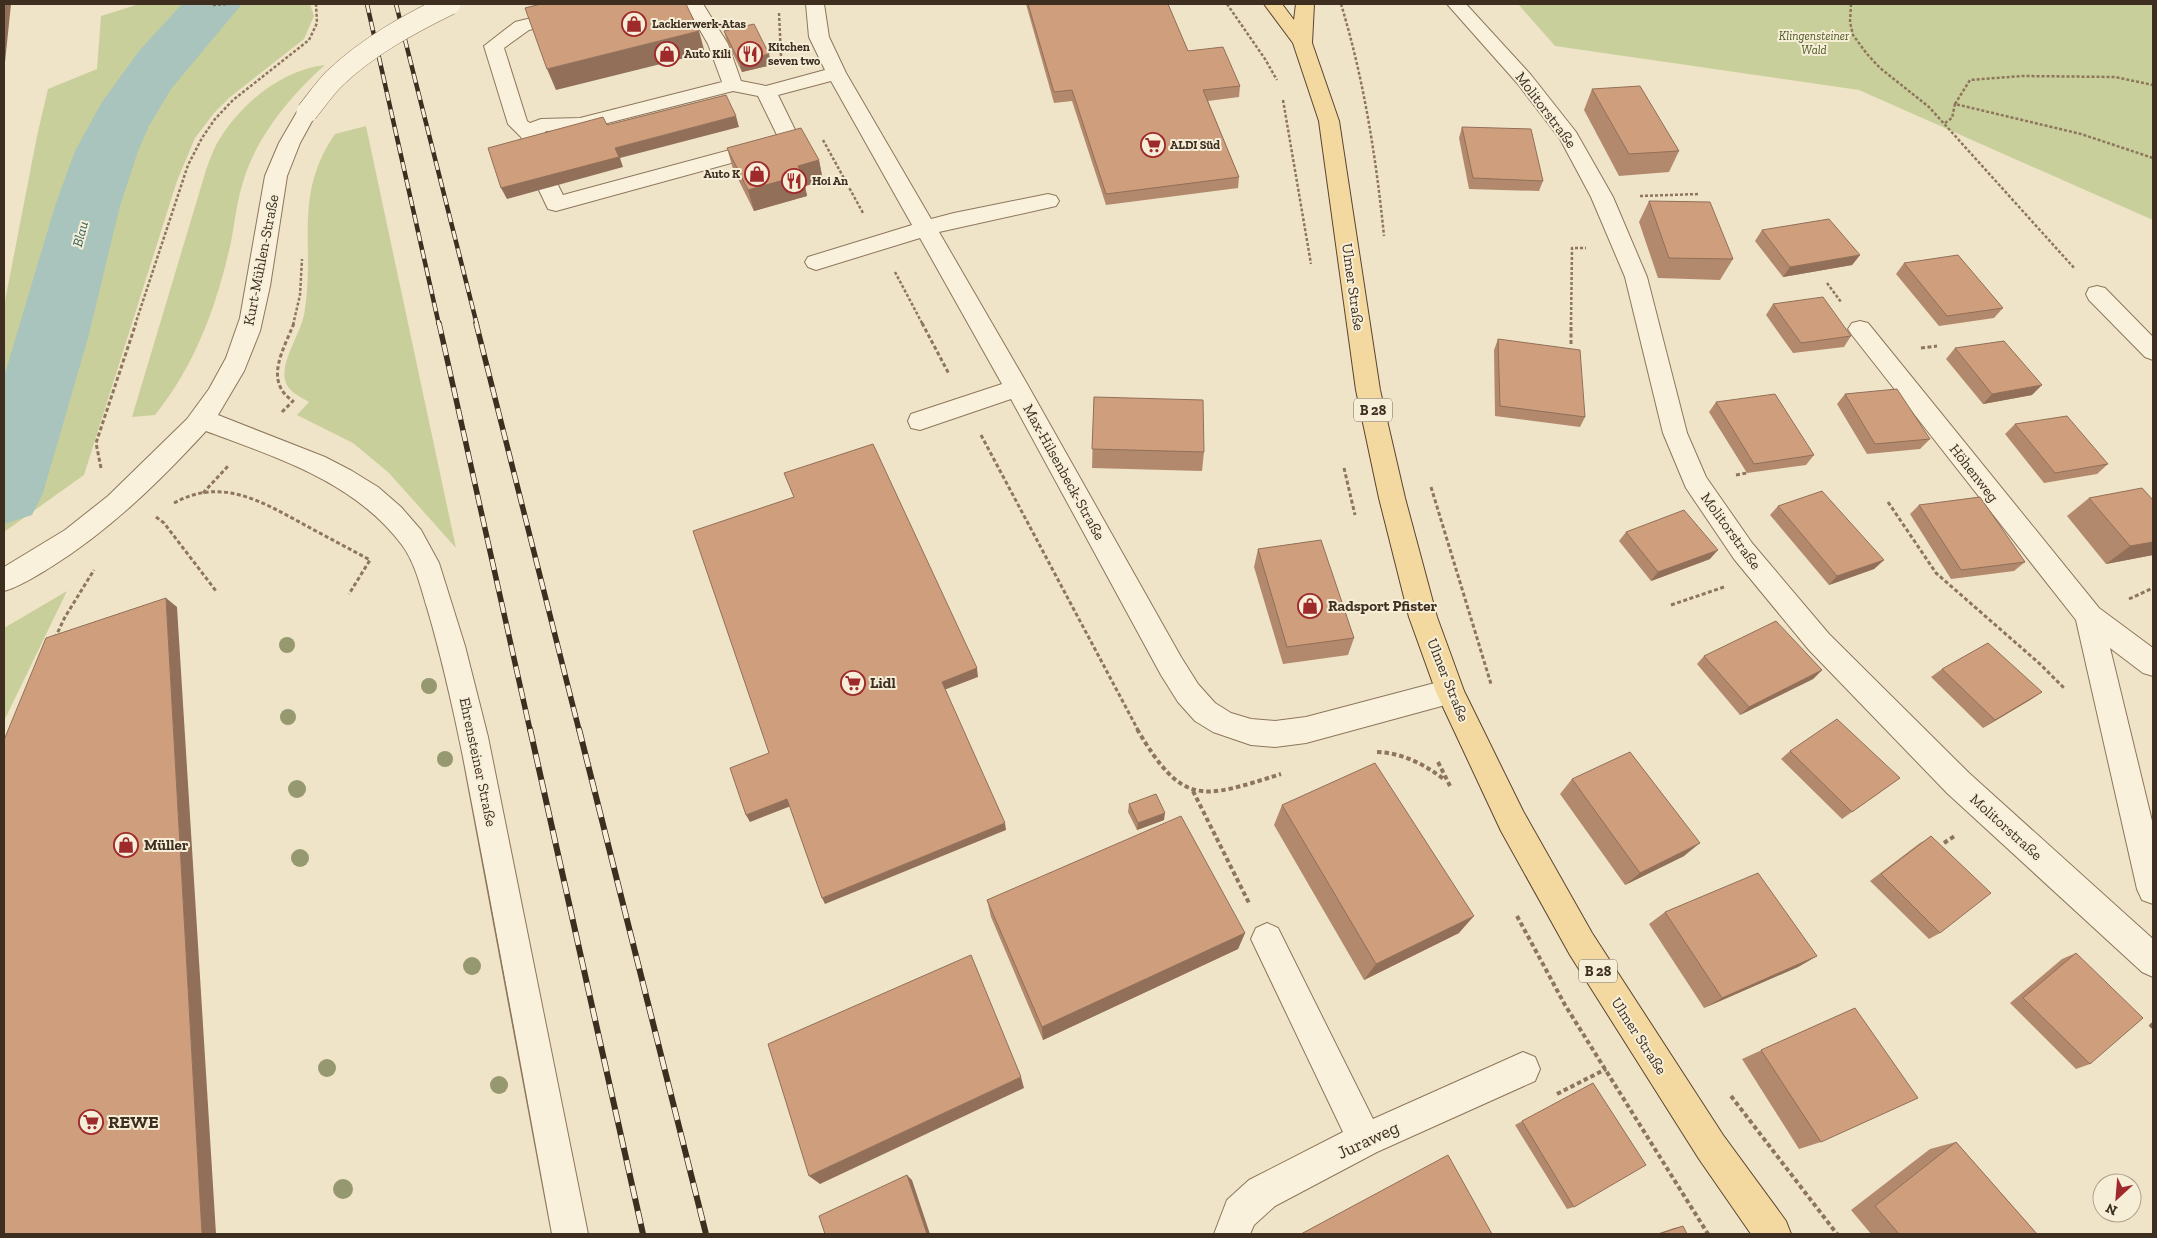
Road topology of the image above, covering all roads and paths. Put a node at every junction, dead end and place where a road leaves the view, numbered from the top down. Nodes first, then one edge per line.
1 (229, 4) edge
2 (316, 4) edge
3 (450, 4) edge
4 (610, 4) edge
5 (694, 4) edge
6 (815, 4) edge
7 (1273, 4) edge
8 (1305, 4) edge
9 (1340, 4) edge
10 (1456, 4) edge
11 (1851, 4) edge
12 (213, 5) edge
13 (1302, 43) junction
14 (836, 73) junction
15 (733, 85) junction
16 (2153, 85) edge
17 (766, 92) junction
18 (1955, 104) junction
19 (1944, 123) junction
20 (2153, 158) edge
21 (1699, 194) dead end
22 (553, 196) dead end
23 (1602, 197) junction
24 (1048, 201) dead end
25 (926, 230) junction
26 (1386, 246) dead end
27 (1624, 249) junction
28 (816, 262) dead end
29 (2097, 294) joint
30 (1860, 328) dead end
31 (1571, 344) dead end
32 (2153, 351) edge
33 (1017, 388) junction
34 (201, 420) junction
35 (920, 420) dead end
36 (1430, 483) dead end
37 (129, 491) junction
38 (1888, 502) dead end
39 (168, 507) dead end
40 (162, 511) dead end
41 (96, 567) dead end
42 (1762, 574) junction
43 (6, 579) edge
44 (216, 591) dead end
45 (349, 594) dead end
46 (1671, 605) dead end
47 (2089, 616) junction
48 (52, 643) edge
49 (2153, 664) edge
50 (1492, 689) dead end
51 (2067, 691) dead end
52 (1450, 692) junction
53 (1193, 791) dead end
54 (2153, 889) edge
55 (1267, 939) joint
56 (2153, 962) edge
57 (1523, 1069) dead end
58 (1606, 1069) dead end
59 (1572, 1087) dead end
60 (1729, 1094) dead end
61 (1365, 1140) junction
62 (570, 1234) edge
63 (1232, 1234) edge
64 (1773, 1234) edge
65 (1837, 1234) edge

1 - 12 path
2 - 37 path
3 - 34 street, Kurt-Mühlen-Straße, bridge
4 - 15 street
5 - 15 street
6 - 14 street, Max-Hilsenbeck-Straße
7 - 13 main road, Ulmer Straße / B 28
8 - 13 main road, B 28
9 - 26 path
10 - 23 street, Molitorstraße
11 - 19 path
13 - 52 main road, Ulmer Straße / B 28
14 - 17 street
14 - 25 street, Max-Hilsenbeck-Straße
15 - 17 street
16 - 18 path
17 - 22 street
18 - 19 path
18 - 20 path
19 - 29 path
21 - 23 path
23 - 27 street, Molitorstraße
24 - 25 street
25 - 28 street
25 - 33 street, Max-Hilsenbeck-Straße
27 - 31 path
27 - 42 street, Molitorstraße
29 - 32 street
30 - 47 street, Höhenweg
33 - 35 street
33 - 52 street, Max-Hilsenbeck-Straße
34 - 37 street, Kurt-Mühlen-Straße
34 - 62 street, Ehrensteiner Straße
36 - 50 path
37 - 43 street, Kurt-Mühlen-Straße
38 - 51 path
39 - 45 path
40 - 44 path
41 - 48 path
42 - 46 path
42 - 56 street, Molitorstraße
47 - 49 street, Höhenweg
47 - 54 street, Höhenweg
52 - 64 main road, Ulmer Straße / B 28
53 - 55 path
55 - 61 street
57 - 61 street, Juraweg
58 - 59 path
60 - 65 path
61 - 63 street, Juraweg

